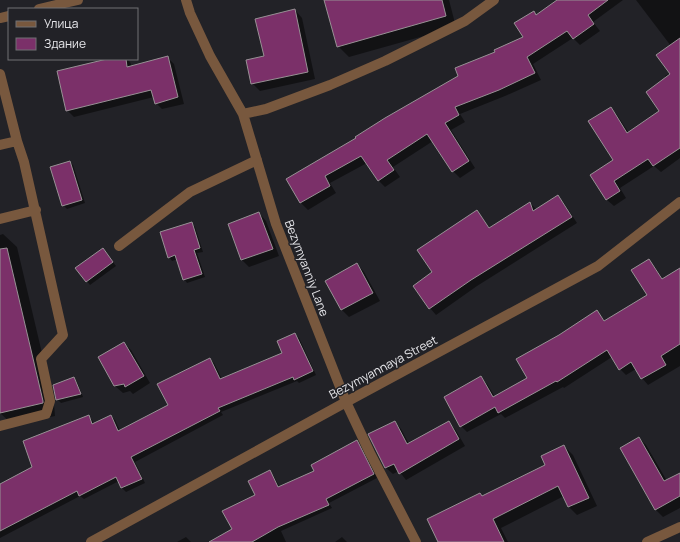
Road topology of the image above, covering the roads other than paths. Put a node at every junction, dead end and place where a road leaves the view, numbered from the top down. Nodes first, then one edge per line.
1 (78, 0) edge
2 (186, 0) edge
3 (494, 0) edge
4 (44, 8) edge
5 (0, 74) edge
6 (243, 114) junction
7 (17, 141) junction
8 (0, 145) edge
9 (257, 160) junction
10 (680, 202) edge
11 (36, 210) junction
12 (0, 219) edge
13 (119, 246) dead end
14 (346, 402) junction
15 (0, 426) edge
16 (680, 527) edge
17 (91, 542) edge
18 (416, 542) edge
19 (647, 542) edge

1 - 4 street
2 - 6 street, Bezymyanniy Lane
3 - 6 street
5 - 7 street
6 - 9 street, Bezymyanniy Lane
7 - 8 street
7 - 11 street
9 - 13 street
9 - 14 street, Bezymyanniy Lane
10 - 14 street, Bezymyannaya Street
11 - 12 street
11 - 15 street
14 - 17 street, Bezymyannaya Street
14 - 18 street, Bezymyanniy Lane
16 - 19 street

